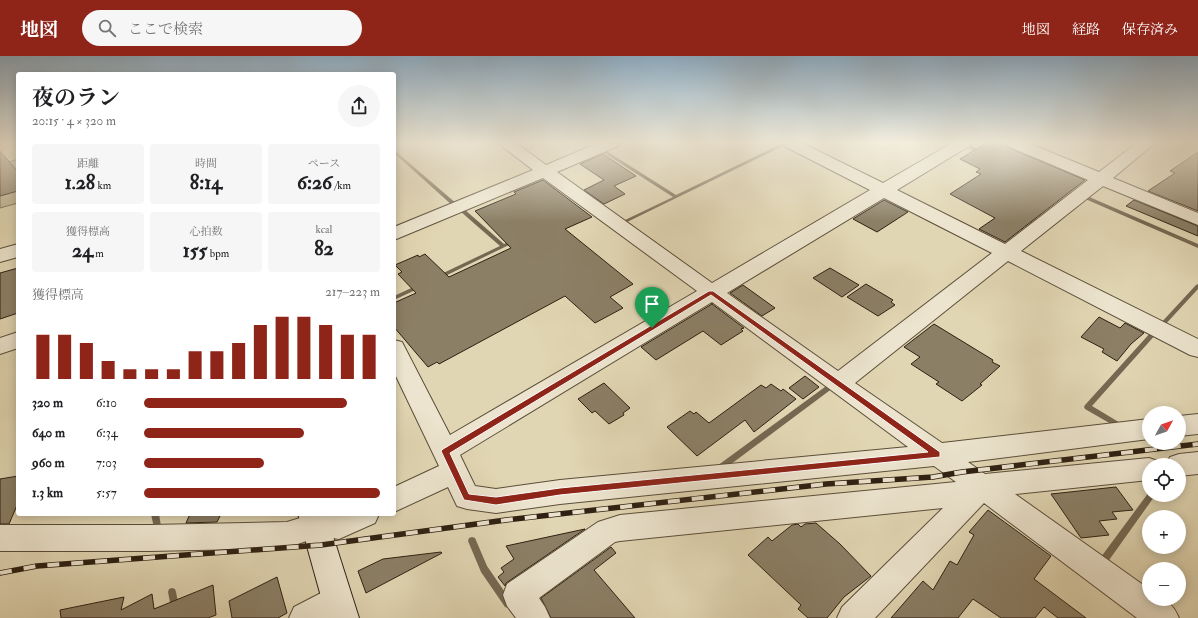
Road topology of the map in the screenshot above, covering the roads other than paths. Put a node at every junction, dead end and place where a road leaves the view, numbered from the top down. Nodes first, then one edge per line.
1 (541, 169) edge
2 (551, 169) edge
3 (841, 169) edge
4 (920, 169) edge
5 (1077, 169) edge
6 (1113, 169) edge
7 (545, 172) junction
8 (1100, 179) junction
9 (884, 191) junction
10 (1198, 220) edge
11 (396, 233) edge
12 (16, 251) edge
13 (1006, 252) junction
14 (0, 256) edge
15 (711, 293) junction
16 (16, 341) edge
17 (0, 346) edge
18 (1198, 349) edge
19 (396, 353) edge
20 (839, 383) junction
21 (1198, 424) edge
22 (1186, 425) edge
23 (1142, 430) edge
24 (937, 455) junction
25 (450, 461) junction
26 (1198, 463) edge
27 (1186, 464) edge
28 (1142, 470) edge
29 (983, 486) junction
30 (396, 499) edge
31 (361, 516) edge
32 (313, 518) edge
33 (0, 538) edge
34 (340, 608) edge
35 (305, 618) edge
36 (534, 618) edge
37 (853, 618) edge
38 (1163, 618) edge

1 - 7 street
2 - 7 street
3 - 9 street
4 - 9 street
5 - 8 street
6 - 8 street
7 - 11 street
7 - 15 street
8 - 10 street
8 - 13 street
9 - 13 street
9 - 15 street
12 - 14 street
13 - 18 street
13 - 20 street
15 - 20 street
15 - 25 street
16 - 17 street
19 - 25 street
20 - 24 street
21 - 22 street
23 - 24 street
24 - 25 street
24 - 29 street
25 - 30 street
26 - 27 street
28 - 29 street
29 - 36 street
29 - 37 street
29 - 38 street
31 - 32 street
32 - 33 street
32 - 34 street
34 - 35 street

